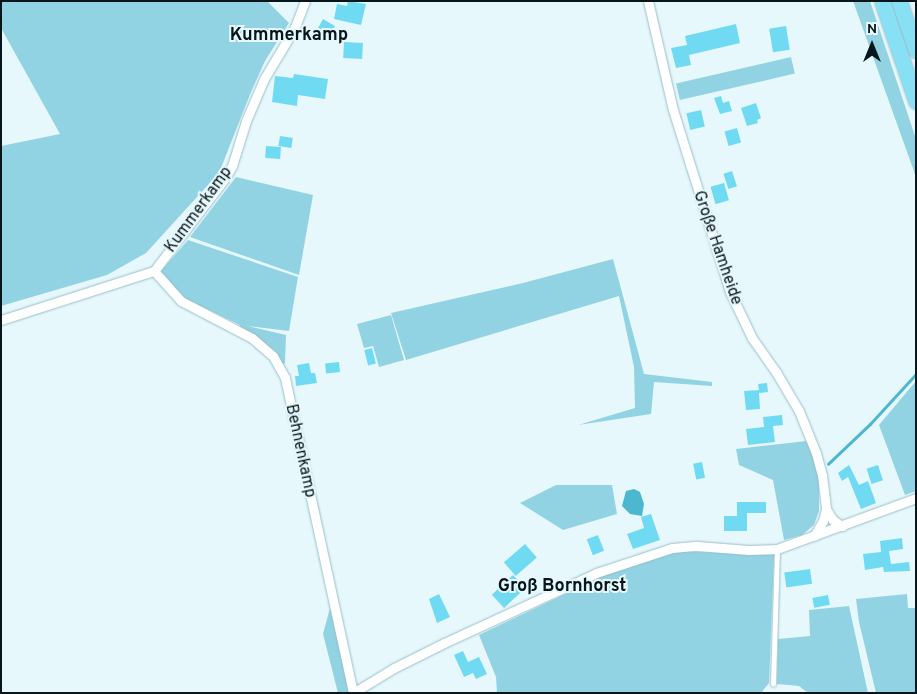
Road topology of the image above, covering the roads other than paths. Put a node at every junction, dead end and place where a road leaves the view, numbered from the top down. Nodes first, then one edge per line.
1 (305, 1) edge
2 (648, 1) edge
3 (882, 1) edge
4 (899, 1) edge
5 (916, 50) edge
6 (916, 101) edge
7 (154, 271) junction
8 (1, 320) edge
9 (916, 498) edge
10 (826, 509) junction
11 (842, 526) junction
12 (814, 537) junction
13 (777, 549) junction
14 (773, 684) dead end
15 (353, 693) edge

1 - 7 street, Kummerkamp
2 - 10 street, Große Hamheide
3 - 6 highway
4 - 5 highway
7 - 8 street
7 - 15 street, Behnenkamp
9 - 11 street
10 - 11 street
10 - 12 street, Große Hamheide
11 - 12 street
12 - 13 street
13 - 14 lane
13 - 15 street

